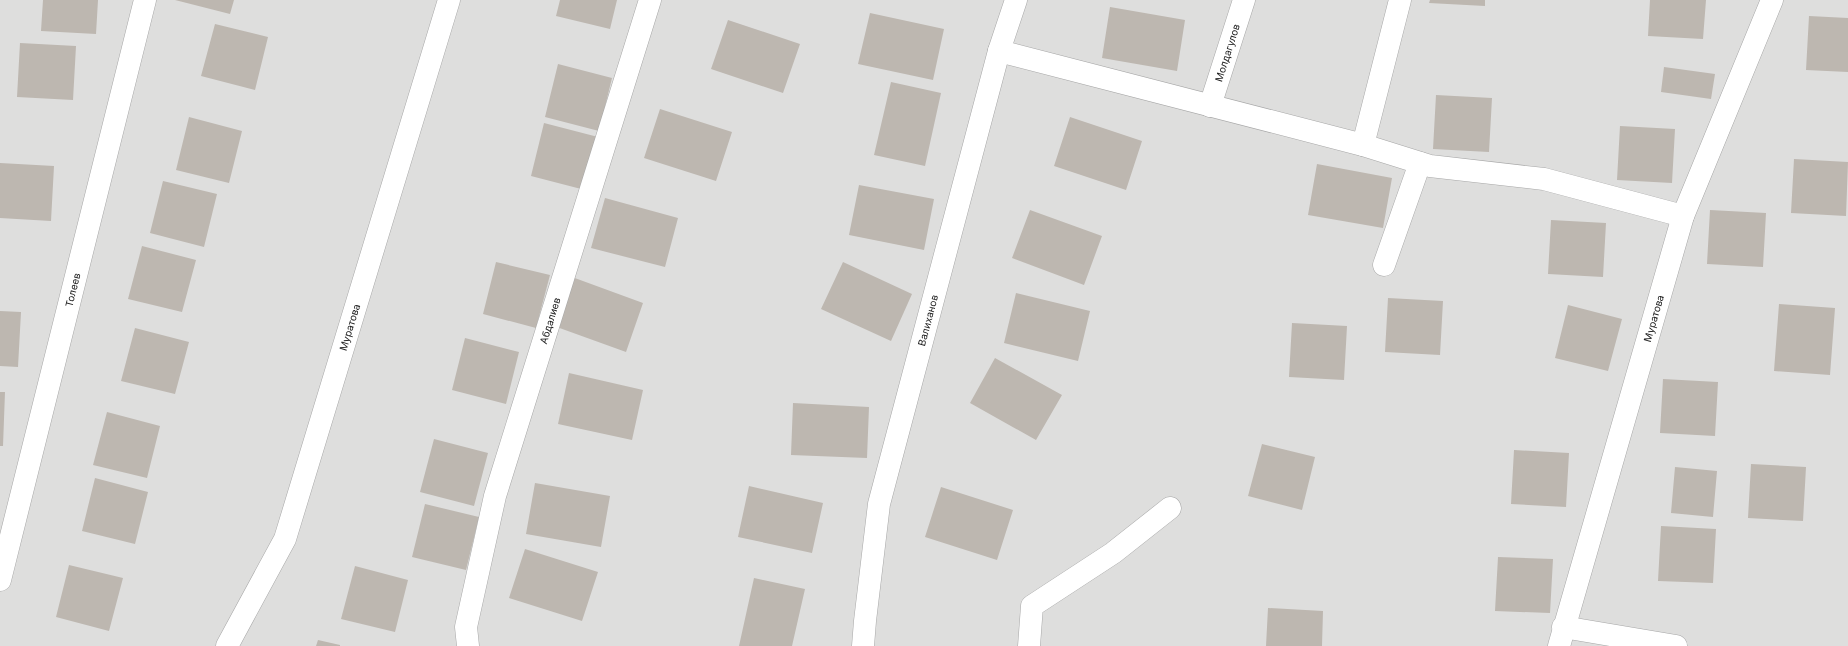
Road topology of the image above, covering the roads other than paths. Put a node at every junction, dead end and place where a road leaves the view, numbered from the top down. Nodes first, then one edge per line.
1 (145, 0) edge
2 (449, 0) edge
3 (650, 0) edge
4 (1016, 0) edge
5 (1244, 0) edge
6 (1400, 0) edge
7 (1772, 0) edge
8 (999, 51) junction
9 (1210, 106) junction
10 (1363, 145) junction
11 (1420, 163) junction
12 (1683, 216) junction
13 (1384, 265) dead end
14 (1170, 508) dead end
15 (0, 580) edge
16 (1561, 637) edge
17 (227, 646) edge
18 (468, 646) edge
19 (863, 646) edge
20 (1029, 646) edge
21 (1676, 646) edge

1 - 15 street, Толеев
2 - 17 street, Муратова
3 - 18 street, Абдалиев
4 - 8 street, Валиханов
5 - 9 street, Молдагулов
6 - 10 street
7 - 12 street, Муратова
8 - 9 street
8 - 19 street, Валиханов
9 - 10 street
10 - 11 street
11 - 12 street
11 - 13 street
12 - 16 street, Муратова
14 - 20 street
16 - 21 street

